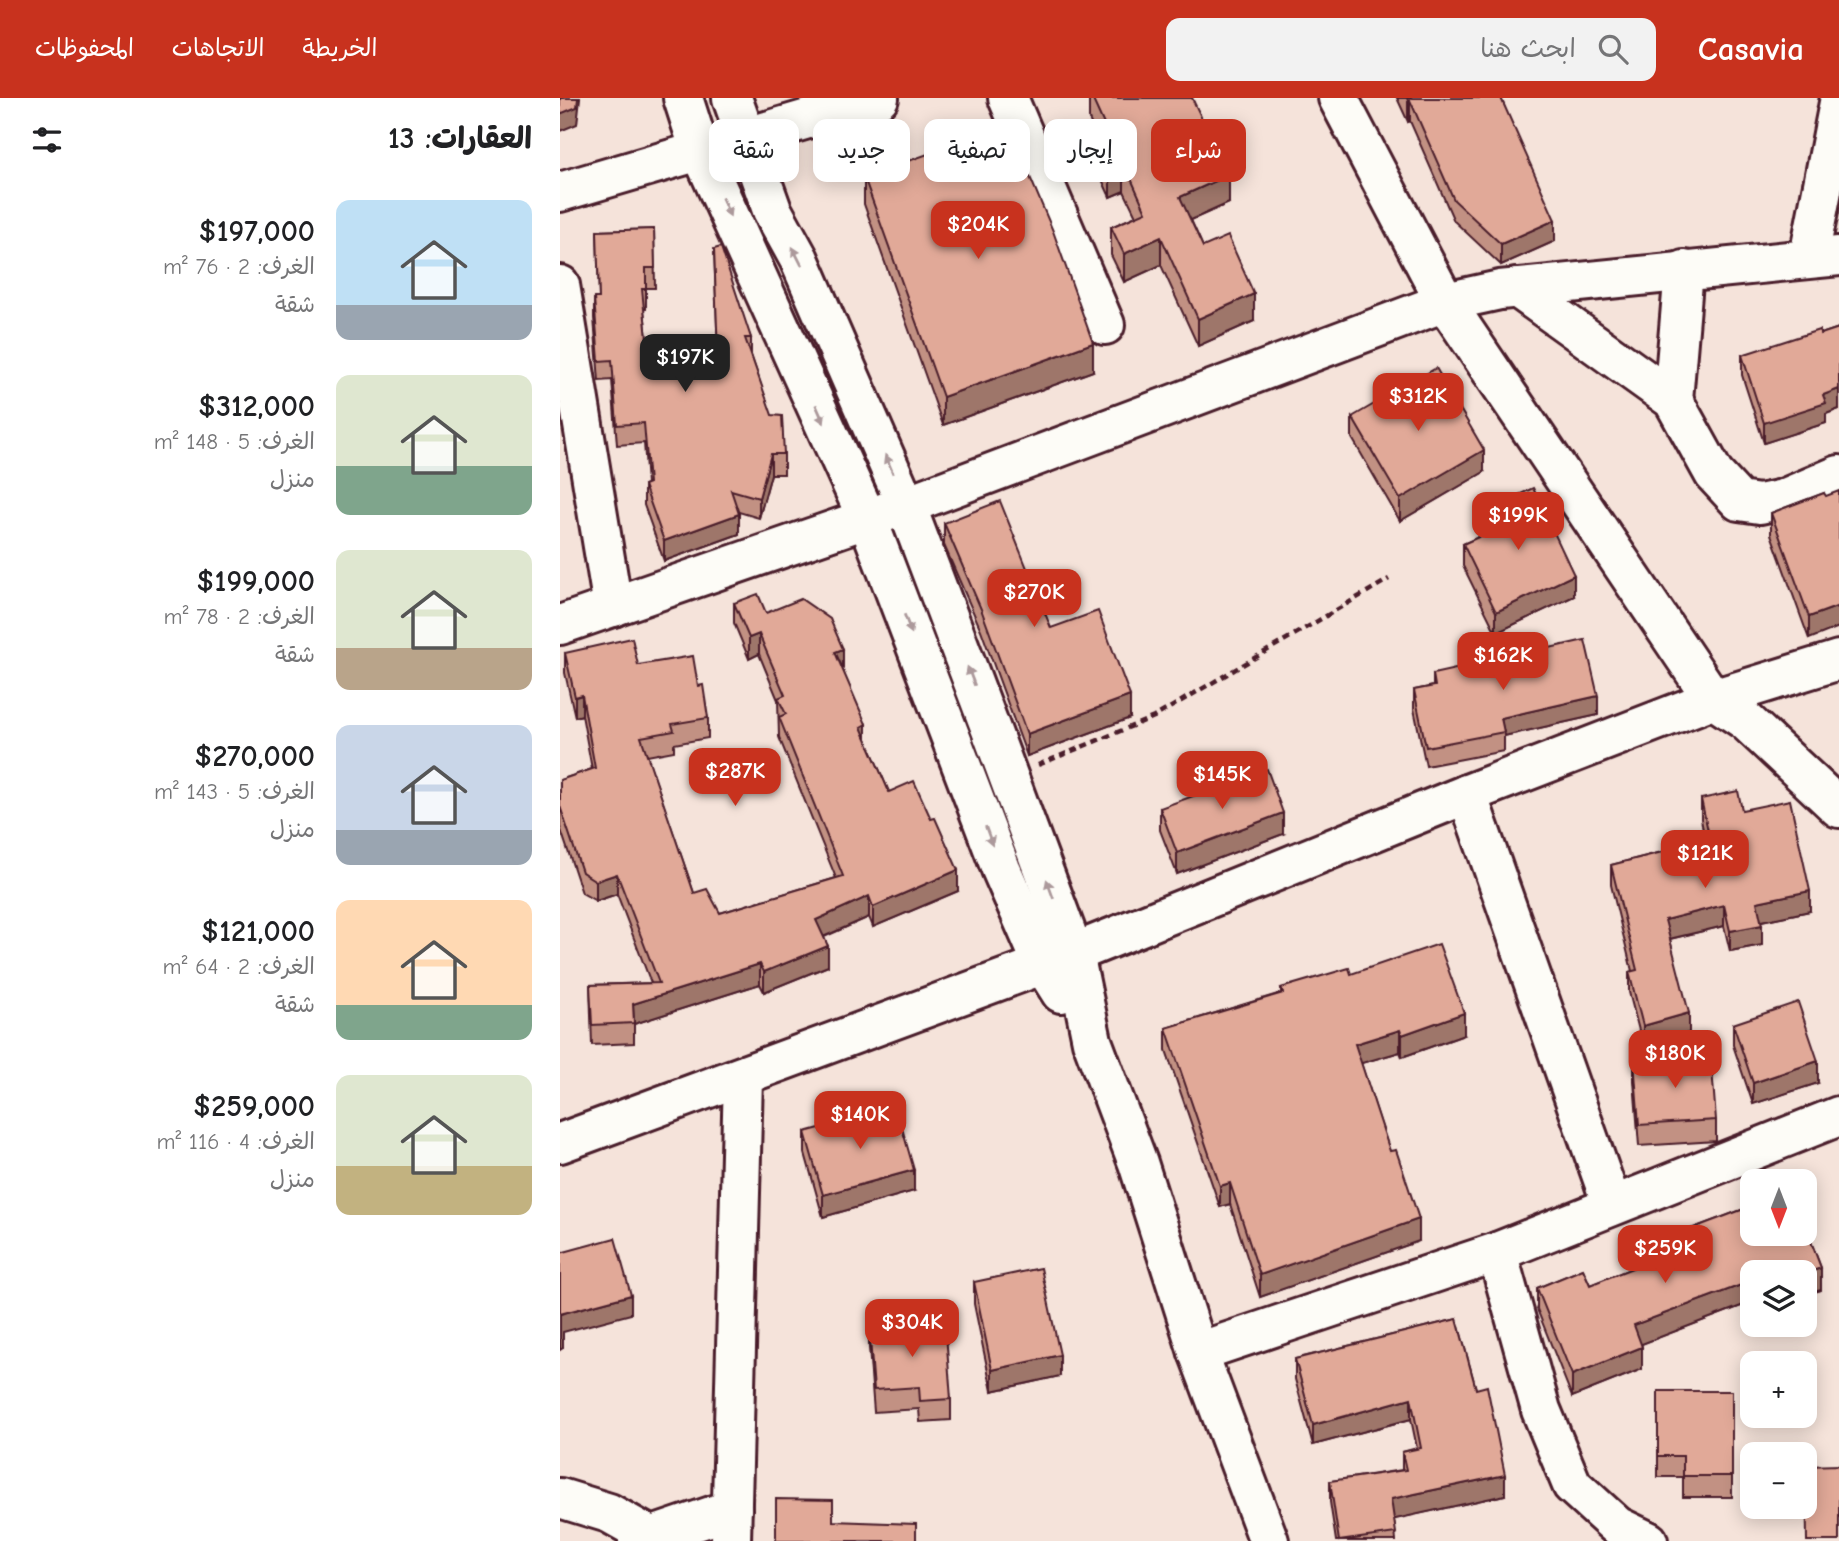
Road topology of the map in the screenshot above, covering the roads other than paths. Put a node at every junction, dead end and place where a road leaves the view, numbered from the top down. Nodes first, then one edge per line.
1 (683, 98) edge
2 (732, 98) edge
3 (879, 98) edge
4 (1008, 98) edge
5 (1338, 98) edge
6 (1839, 103) edge
7 (738, 119) edge
8 (799, 120) edge
9 (709, 145) edge
10 (699, 148) junction
11 (761, 182) edge
12 (560, 192) edge
13 (1824, 256) edge
14 (1684, 270) junction
15 (560, 285) edge
16 (1517, 288) junction
17 (1445, 302) junction
18 (1105, 324) dead end
19 (1673, 400) junction
20 (1839, 475) edge
21 (906, 505) junction
22 (867, 518) junction
23 (613, 607) junction
24 (560, 625) edge
25 (1839, 660) edge
26 (1713, 699) junction
27 (1467, 794) junction
28 (1839, 808) edge
29 (1058, 958) junction
30 (743, 1077) junction
31 (1839, 1116) edge
32 (560, 1143) edge
33 (1612, 1205) junction
34 (1497, 1252) junction
35 (1198, 1352) junction
36 (560, 1498) edge
37 (731, 1525) edge
38 (644, 1538) edge
39 (1269, 1541) edge
40 (1648, 1541) edge

1 - 10 street
2 - 7 street
3 - 8 street
4 - 18 street
5 - 17 street
6 - 13 street
9 - 10 street
10 - 12 street
10 -> 22 street
21 -> 11 street
13 - 14 street
14 - 16 street
14 - 19 street
15 - 23 street
16 - 17 street
16 - 19 street
17 - 21 street
17 - 26 street
19 - 20 street
21 - 22 street
29 -> 21 street
22 - 23 street
22 -> 29 street
23 - 24 street
25 - 26 street
26 - 27 street
26 - 28 street
27 - 29 street
27 - 33 street
29 - 30 street
29 - 35 street
30 - 32 street
30 - 37 street
31 - 33 street
33 - 34 street
34 - 35 street
34 - 40 street
35 - 39 street
36 - 38 street
37 - 38 street

